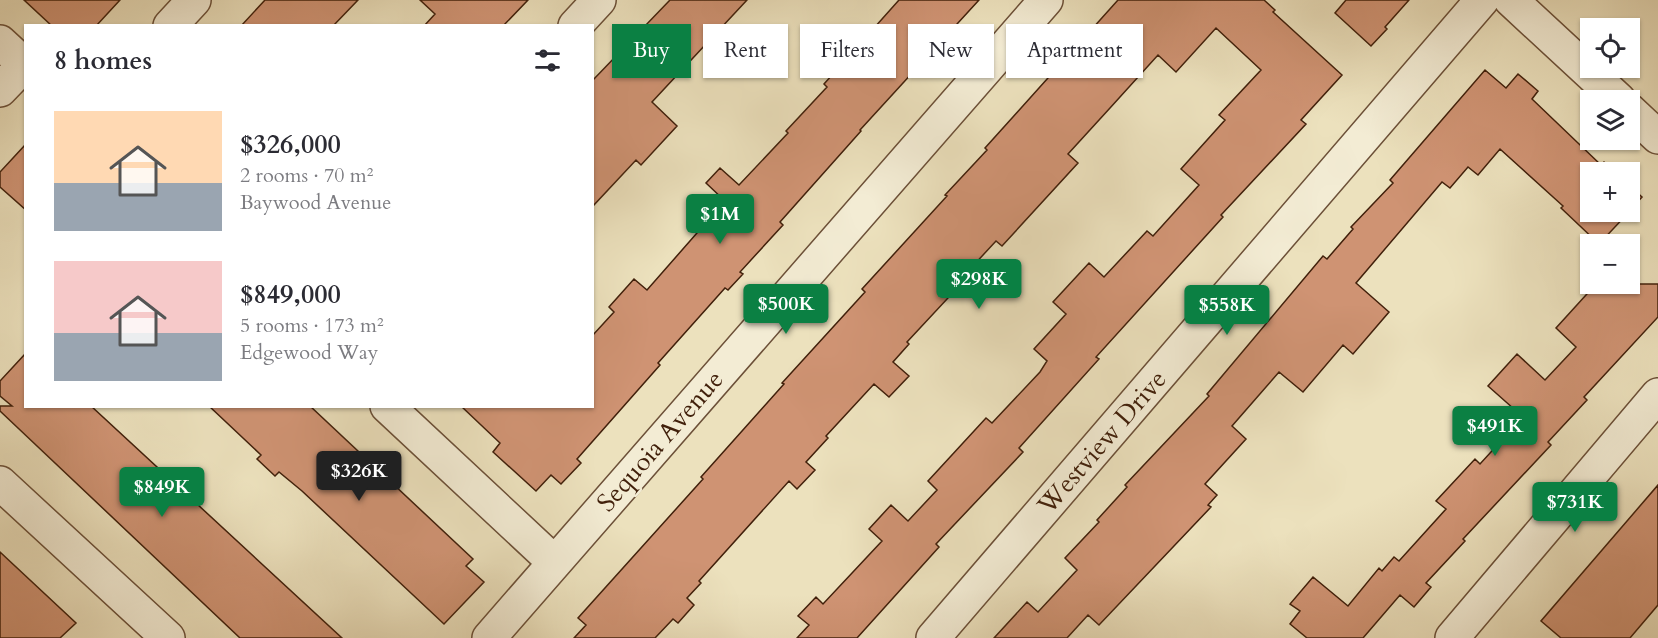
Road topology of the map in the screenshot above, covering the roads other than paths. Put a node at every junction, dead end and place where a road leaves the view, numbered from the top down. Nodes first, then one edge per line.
1 (194, 0) edge
2 (599, 0) edge
3 (1046, 0) edge
4 (1482, 0) edge
5 (1511, 0) edge
6 (172, 24) edge
7 (577, 24) edge
8 (0, 42) edge
9 (24, 65) edge
10 (24, 67) edge
11 (0, 90) edge
12 (1608, 90) edge
13 (1640, 120) edge
14 (1658, 137) edge
15 (1658, 395) edge
16 (389, 408) edge
17 (0, 483) edge
18 (554, 562) junction
19 (168, 638) edge
20 (489, 638) edge
21 (933, 638) edge
22 (1452, 638) edge

1 - 6 street
2 - 7 street
3 - 18 street, Sequoia Avenue
4 - 21 street, Westview Drive
5 - 12 street
8 - 9 street
10 - 11 street
13 - 14 street
15 - 22 street
16 - 18 street
17 - 19 street
18 - 20 street, Sequoia Avenue

